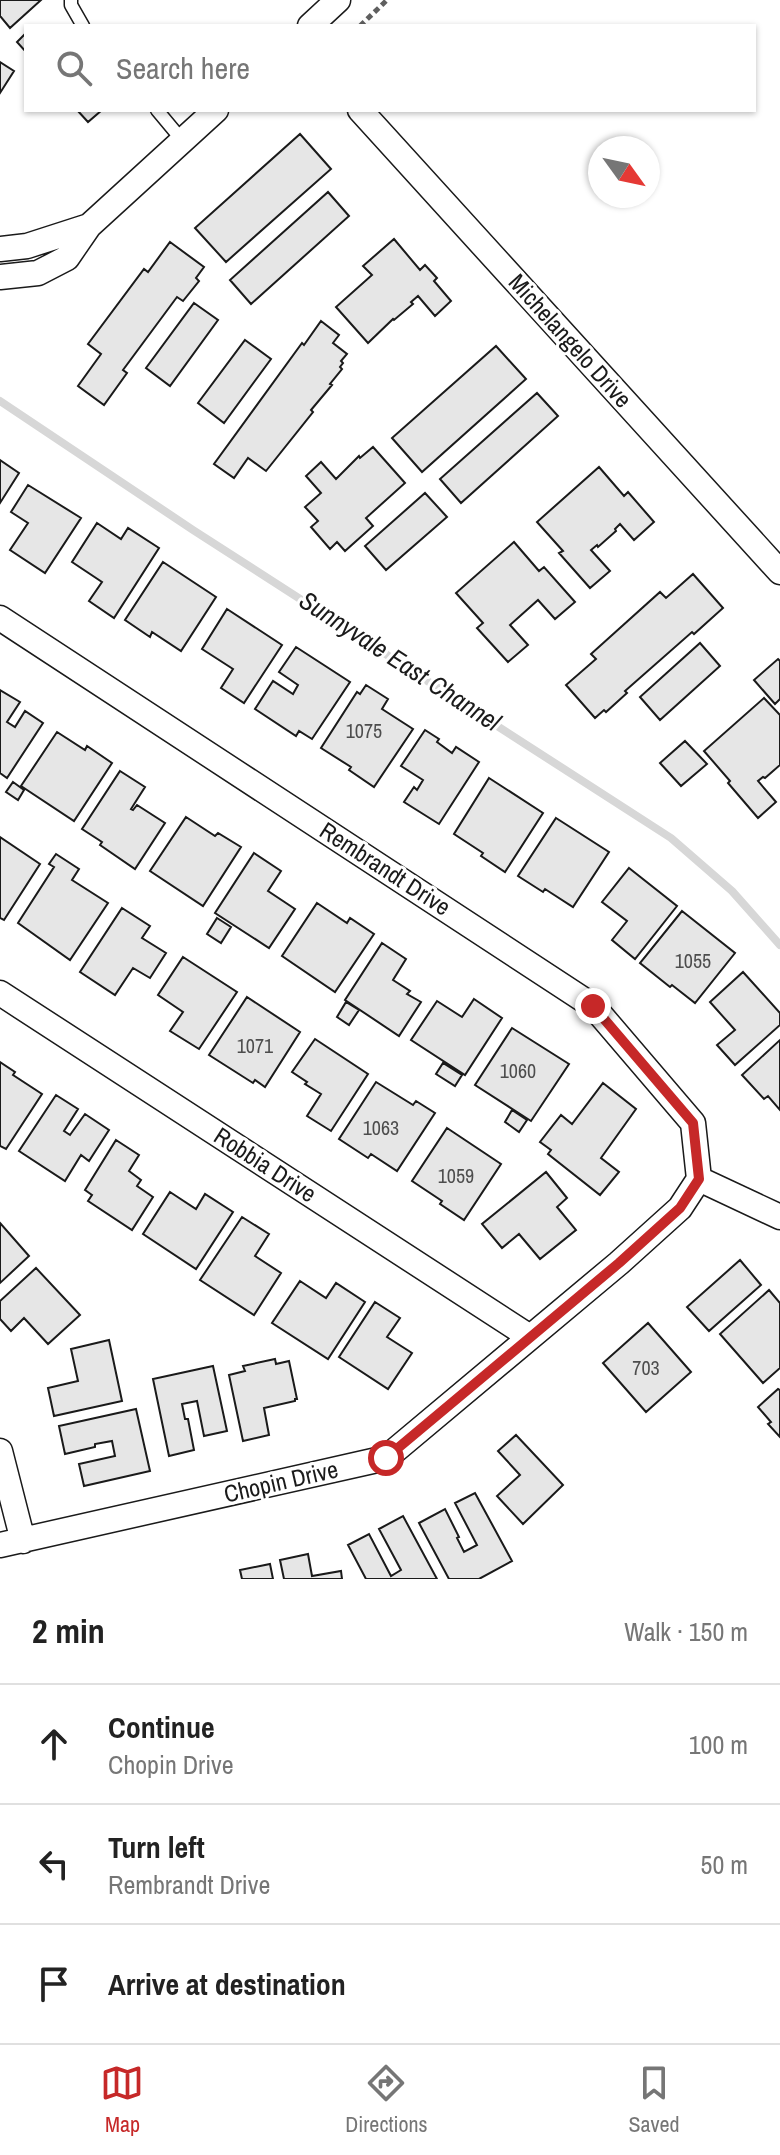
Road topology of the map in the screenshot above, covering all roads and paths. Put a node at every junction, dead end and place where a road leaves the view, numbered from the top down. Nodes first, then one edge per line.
1 (71, 0) edge
2 (338, 0) edge
3 (387, 0) edge
4 (82, 24) edge
5 (312, 24) edge
6 (362, 24) edge
7 (159, 112) edge
8 (214, 112) edge
9 (362, 112) edge
10 (182, 140) junction
11 (89, 226) junction
12 (0, 249) edge
13 (0, 277) edge
14 (780, 572) edge
15 (0, 618) edge
16 (0, 993) edge
17 (699, 1179) junction
18 (780, 1217) edge
19 (530, 1337) junction
20 (0, 1451) edge
21 (12, 1543) edge

1 - 4 lane
2 - 5 street
3 - 6 path
7 - 10 lane
8 - 10 street
9 - 14 street, Michelangelo Drive
10 - 11 street
11 - 12 street
11 - 13 street
15 - 17 street, Rembrandt Drive
16 - 19 street, Robbia Drive
17 - 18 street
17 - 19 street, Chopin Drive
19 - 21 street, Chopin Drive
20 - 21 street

